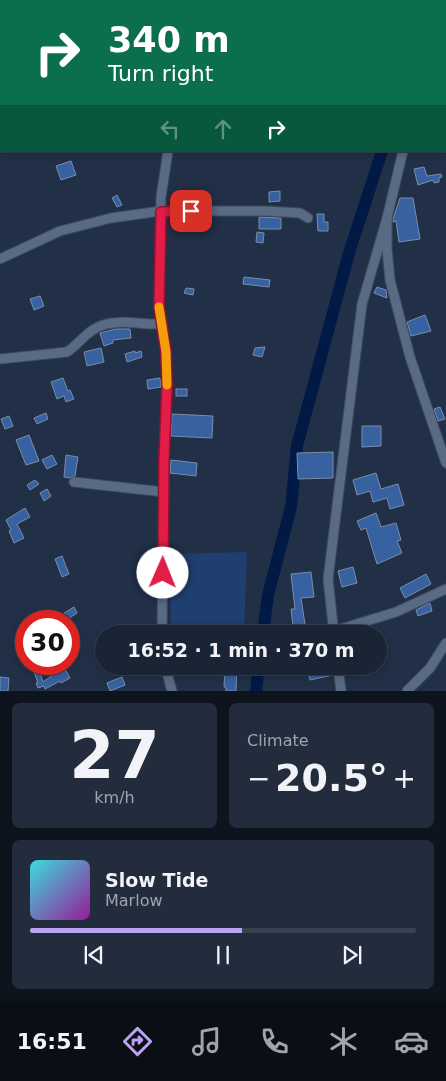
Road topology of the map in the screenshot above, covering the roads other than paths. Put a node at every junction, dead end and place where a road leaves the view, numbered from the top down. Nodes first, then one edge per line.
1 (168, 152) edge
2 (403, 152) edge
3 (161, 212) junction
4 (308, 218) dead end
5 (388, 218) junction
6 (0, 259) edge
7 (161, 324) junction
8 (0, 359) edge
9 (446, 463) edge
10 (74, 482) dead end
11 (164, 492) junction
12 (446, 589) edge
13 (162, 625) edge
14 (333, 625) edge
15 (356, 625) edge
16 (446, 643) edge
17 (168, 675) edge
18 (339, 675) edge
19 (172, 691) edge
20 (341, 691) edge
21 (407, 691) edge

1 - 3 street
2 - 5 street
3 - 4 street
3 - 6 street
3 - 7 street
5 - 9 street
5 - 14 street
7 - 8 street
7 - 11 street
10 - 11 street
11 - 13 street
12 - 15 street
16 - 21 street
17 - 19 street
18 - 20 street

